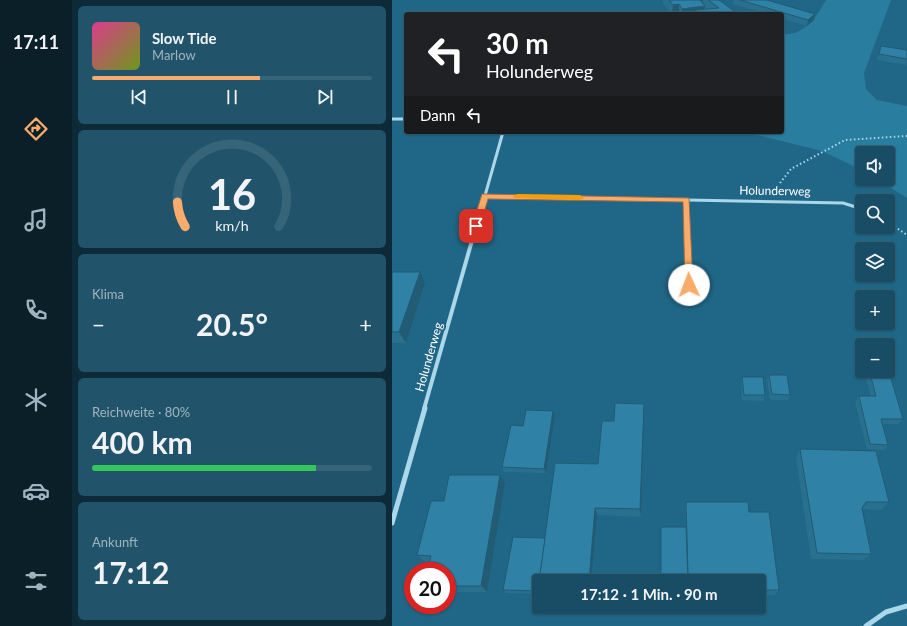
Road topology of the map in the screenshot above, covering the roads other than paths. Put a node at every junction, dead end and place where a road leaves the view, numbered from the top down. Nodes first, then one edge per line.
1 (392, 119) edge
2 (404, 119) edge
3 (502, 134) edge
4 (485, 196) junction
5 (687, 200) junction
6 (855, 207) edge
7 (689, 285) dead end
8 (392, 523) edge
9 (907, 606) edge
10 (866, 626) edge

1 - 2 street
3 - 4 street, Holunderweg
4 - 5 street, Holunderweg
4 - 8 street, Holunderweg
5 - 6 street, Holunderweg
5 - 7 lane
9 - 10 street

